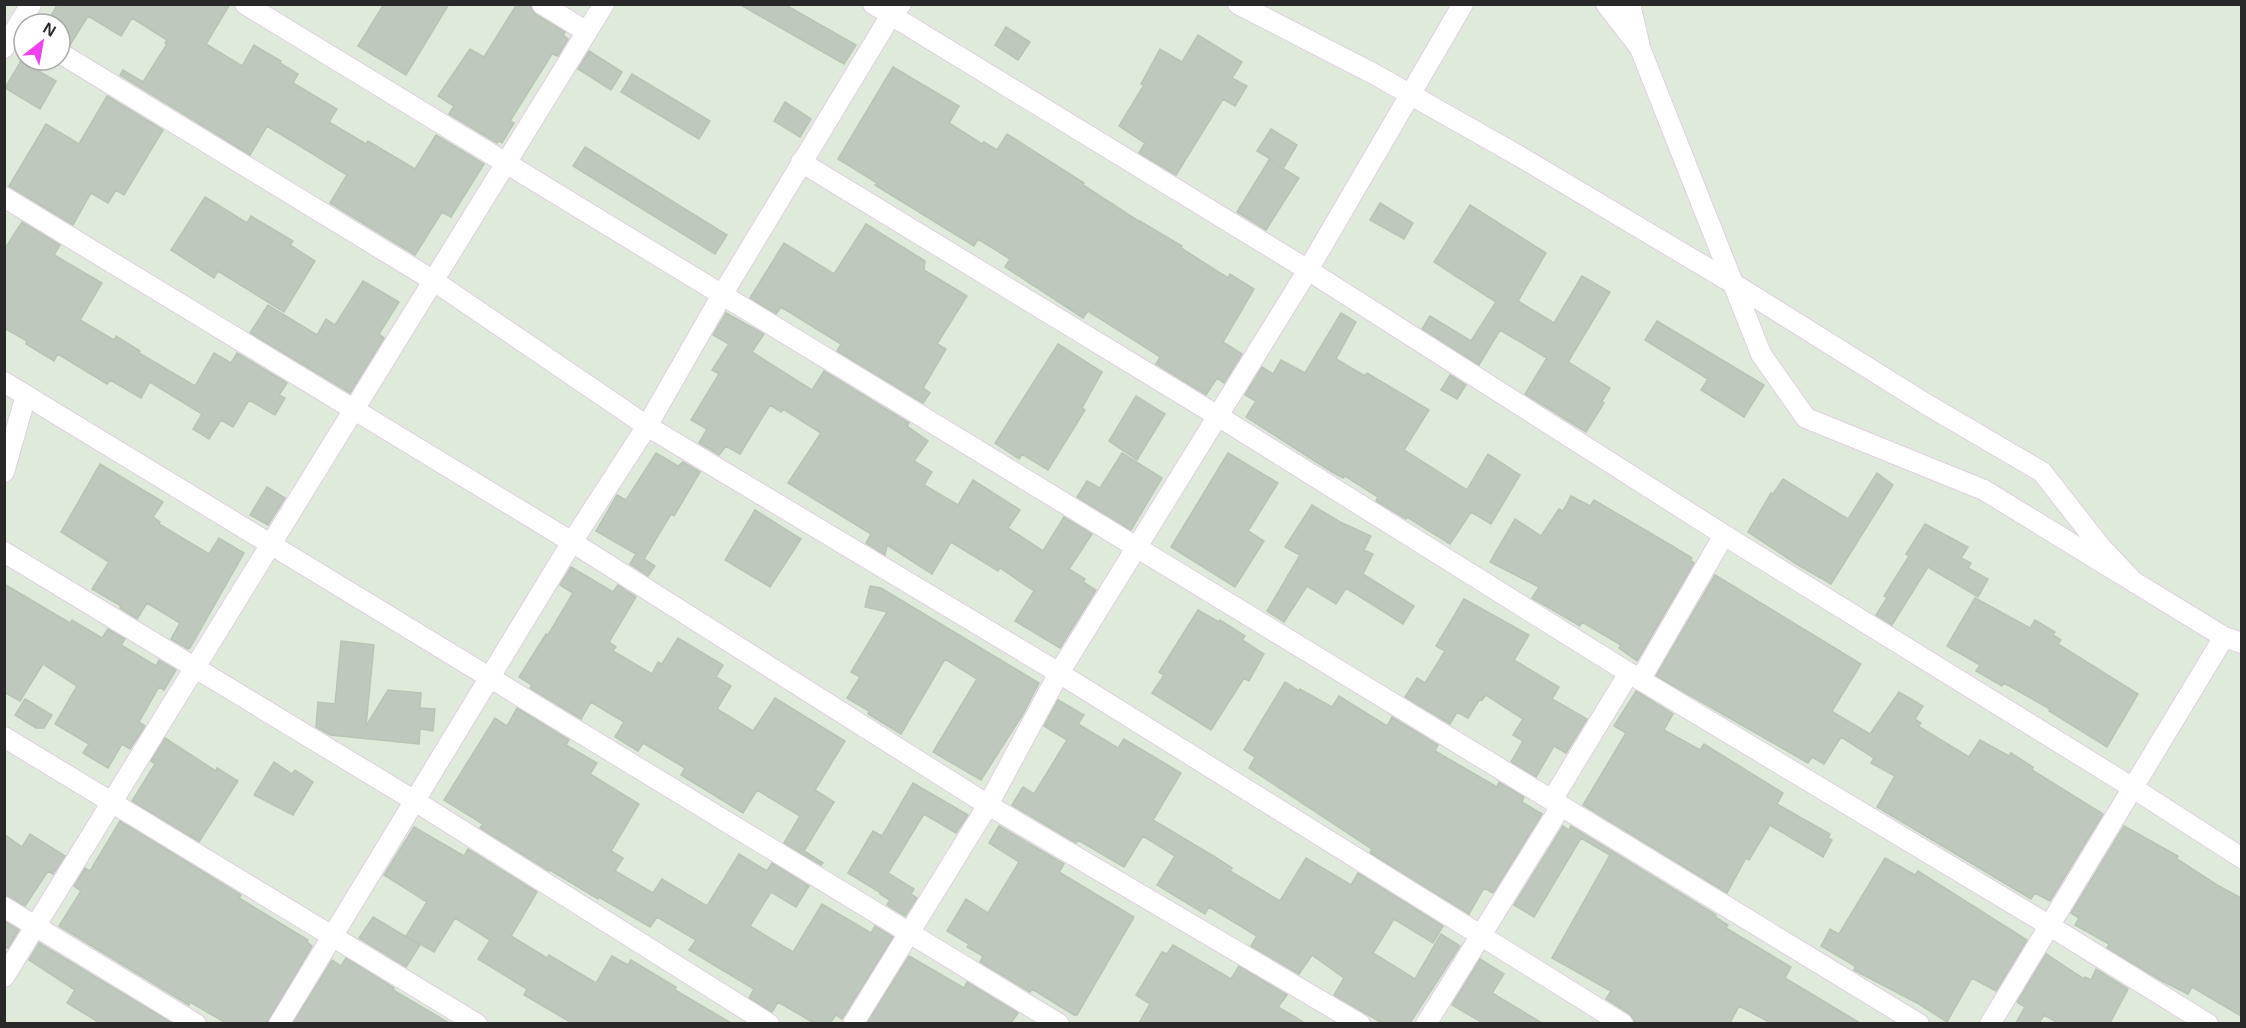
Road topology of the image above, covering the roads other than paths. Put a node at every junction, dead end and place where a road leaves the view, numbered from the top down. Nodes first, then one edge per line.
1 (245, 4) edge
2 (542, 4) edge
3 (604, 4) edge
4 (873, 4) edge
5 (909, 4) edge
6 (1238, 4) edge
7 (1462, 4) edge
8 (1606, 4) edge
9 (1630, 4) edge
10 (896, 10) edge
11 (12, 32) edge
12 (587, 32) junction
13 (4, 48) edge
14 (1640, 48) junction
15 (72, 61) edge
16 (1410, 95) junction
17 (801, 162) junction
18 (506, 164) junction
19 (4, 197) edge
20 (1308, 270) junction
21 (434, 281) junction
22 (1734, 284) junction
23 (722, 295) junction
24 (4, 382) edge
25 (26, 395) junction
26 (354, 410) junction
27 (1218, 416) junction
28 (647, 426) junction
29 (4, 472) edge
30 (1724, 535) junction
31 (572, 542) junction
32 (271, 544) junction
33 (1138, 548) junction
34 (4, 552) edge
35 (2135, 583) junction
36 (2233, 640) edge
37 (195, 668) junction
38 (1059, 673) junction
39 (1635, 676) junction
40 (490, 677) junction
41 (4, 736) edge
42 (2133, 788) junction
43 (415, 801) junction
44 (112, 802) junction
45 (1557, 803) junction
46 (988, 805) junction
47 (2241, 858) edge
48 (4, 907) edge
49 (37, 926) junction
50 (2050, 926) junction
51 (910, 933) junction
52 (1481, 935) junction
53 (333, 936) junction
54 (4, 977) edge
55 (196, 1023) edge
56 (279, 1023) edge
57 (477, 1023) edge
58 (769, 1023) edge
59 (854, 1023) edge
60 (1059, 1023) edge
61 (1360, 1023) edge
62 (1426, 1023) edge
63 (1623, 1023) edge
64 (1919, 1023) edge
65 (1990, 1023) edge
66 (2208, 1023) edge

1 - 18 street
2 - 12 street
3 - 12 street
4 - 10 street
5 - 10 street
6 - 16 street
7 - 16 street
8 - 14 street
9 - 14 street
10 - 17 street
10 - 20 street
11 - 13 street
12 - 18 street
14 - 22 street
15 - 21 street
16 - 20 street
16 - 22 street
17 - 23 street
17 - 27 street
18 - 21 street
18 - 23 street
19 - 26 street
20 - 27 street
20 - 30 street
21 - 26 street
21 - 28 street
22 - 35 street
22 - 35 street
23 - 28 street
23 - 33 street
24 - 25 street
25 - 29 street
25 - 32 street
26 - 31 street
26 - 32 street
27 - 33 street
27 - 39 street
28 - 31 street
28 - 38 street
30 - 39 street
30 - 42 street
31 - 40 street
31 - 46 street
32 - 37 street
32 - 40 street
33 - 38 street
33 - 45 street
34 - 37 street
35 - 36 street
36 - 42 street
37 - 43 street
37 - 44 street
38 - 46 street
38 - 52 street
39 - 45 street
39 - 50 street
40 - 43 street
40 - 51 street
41 - 44 street
42 - 47 street
42 - 50 street
43 - 53 street
43 - 58 street
44 - 49 street
44 - 53 street
45 - 52 street
45 - 64 street
46 - 51 street
46 - 61 street
48 - 49 street
49 - 54 street
49 - 55 street
50 - 65 street
50 - 66 street
51 - 59 street
51 - 60 street
52 - 62 street
52 - 63 street
53 - 56 street
53 - 57 street

